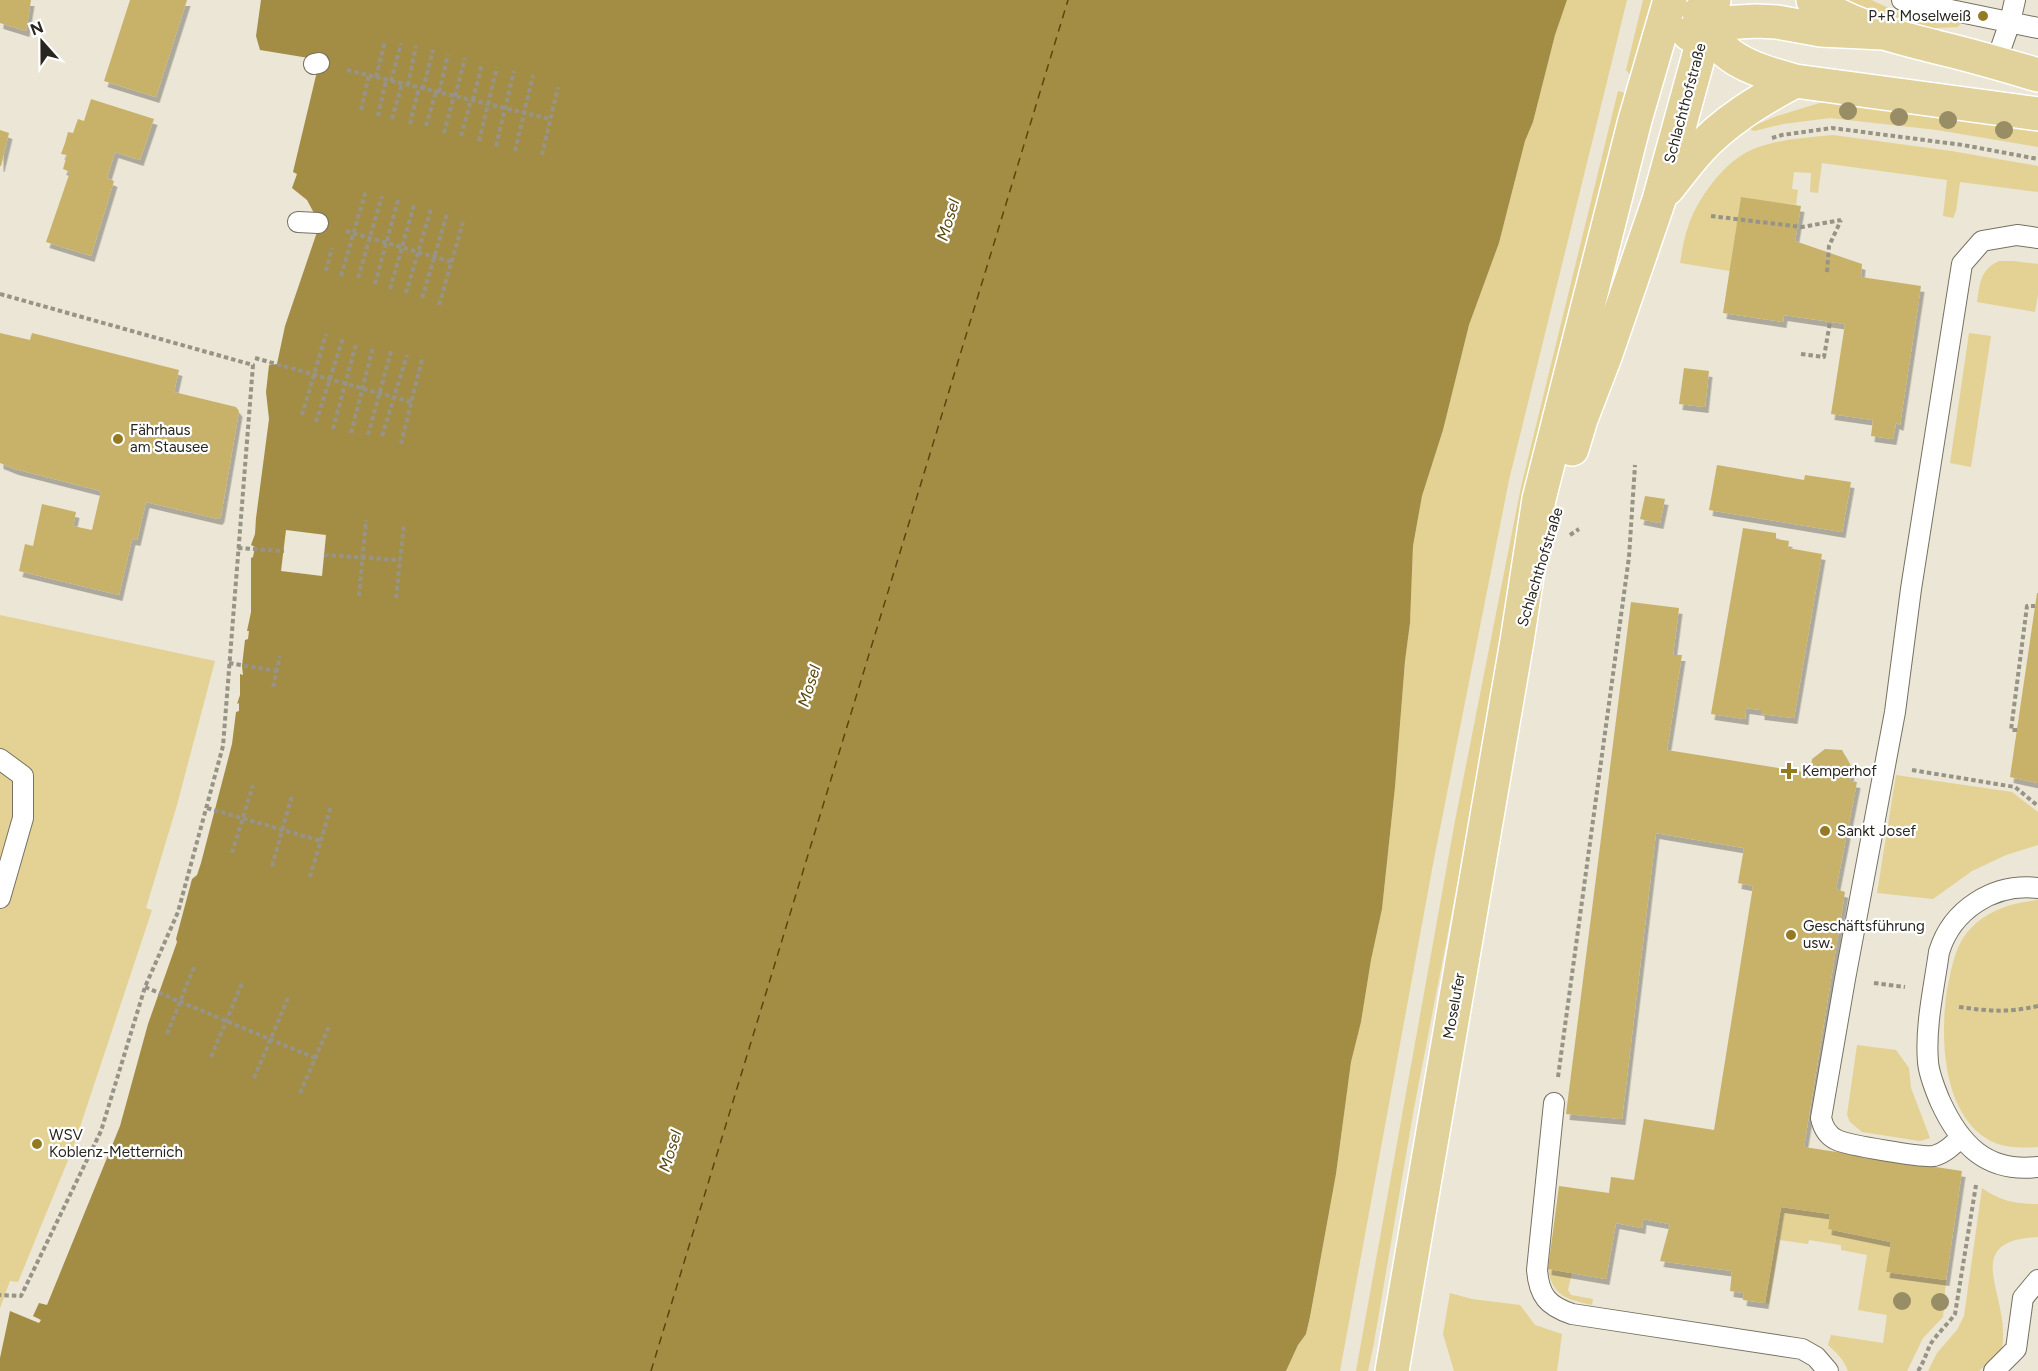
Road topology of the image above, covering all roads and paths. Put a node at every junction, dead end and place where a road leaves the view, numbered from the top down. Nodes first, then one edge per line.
1 (1670, 0) edge
2 (1813, 0) edge
3 (1902, 0) edge
4 (2015, 0) edge
5 (1705, 9) edge
6 (2010, 22) junction
7 (2038, 28) edge
8 (1883, 33) junction
9 (385, 40) dead end
10 (401, 43) dead end
11 (416, 46) dead end
12 (433, 50) dead end
13 (448, 55) dead end
14 (465, 58) dead end
15 (1652, 62) junction
16 (1996, 62) junction
17 (482, 63) dead end
18 (316, 64) dead end
19 (497, 67) dead end
20 (514, 71) dead end
21 (369, 75) junction
22 (533, 75) dead end
23 (2038, 75) edge
24 (376, 77) junction
25 (389, 80) junction
26 (1795, 81) junction
27 (402, 84) junction
28 (408, 85) junction
29 (558, 87) dead end
30 (421, 88) junction
31 (437, 92) junction
32 (455, 96) junction
33 (472, 100) junction
34 (488, 104) junction
35 (505, 108) junction
36 (361, 110) dead end
37 (524, 113) junction
38 (2038, 114) edge
39 (378, 116) dead end
40 (392, 119) dead end
41 (550, 119) junction
42 (410, 124) dead end
43 (426, 126) dead end
44 (444, 133) dead end
45 (461, 136) dead end
46 (479, 141) dead end
47 (1763, 141) dead end
48 (496, 146) dead end
49 (515, 151) dead end
50 (542, 155) dead end
51 (2038, 159) edge
52 (366, 190) dead end
53 (382, 196) dead end
54 (398, 200) dead end
55 (1659, 200) junction
56 (414, 205) dead end
57 (431, 209) dead end
58 (447, 214) dead end
59 (1711, 216) dead end
60 (298, 222) dead end
61 (463, 222) dead end
62 (318, 224) joint
63 (353, 233) junction
64 (370, 238) junction
65 (2038, 238) edge
66 (386, 243) junction
67 (402, 247) junction
68 (418, 252) junction
69 (435, 257) junction
70 (452, 262) junction
71 (1827, 272) dead end
72 (341, 276) dead end
73 (358, 278) dead end
74 (375, 284) dead end
75 (390, 289) dead end
76 (406, 293) dead end
77 (0, 294) edge
78 (422, 298) dead end
79 (439, 304) dead end
80 (1830, 322) dead end
81 (326, 334) dead end
82 (343, 338) dead end
83 (356, 344) dead end
84 (373, 347) dead end
85 (391, 351) dead end
86 (1801, 354) dead end
87 (407, 355) dead end
88 (255, 358) dead end
89 (422, 358) dead end
90 (314, 375) junction
91 (330, 379) junction
92 (346, 384) junction
93 (363, 389) junction
94 (380, 393) junction
95 (394, 398) junction
96 (411, 402) junction
97 (302, 415) dead end
98 (316, 422) dead end
99 (333, 429) dead end
100 (351, 433) dead end
101 (368, 435) dead end
102 (382, 436) dead end
103 (401, 444) dead end
104 (1635, 465) dead end
105 (366, 520) dead end
106 (404, 524) dead end
107 (1579, 529) dead end
108 (1569, 536) dead end
109 (238, 548) junction
110 (284, 551) dead end
111 (324, 555) dead end
112 (362, 558) junction
113 (400, 560) junction
114 (359, 596) dead end
115 (396, 598) dead end
116 (2035, 606) dead end
117 (1517, 641) junction
118 (280, 656) dead end
119 (230, 663) junction
120 (276, 671) junction
121 (273, 687) dead end
122 (2017, 730) dead end
123 (0, 759) edge
124 (1885, 766) junction
125 (253, 784) dead end
126 (292, 795) dead end
127 (331, 806) dead end
128 (2038, 806) edge
129 (207, 808) junction
130 (243, 818) junction
131 (282, 830) junction
132 (321, 841) junction
133 (232, 854) dead end
134 (272, 866) dead end
135 (310, 877) dead end
136 (2038, 888) edge
137 (0, 898) edge
138 (194, 967) dead end
139 (1845, 979) junction
140 (242, 983) dead end
141 (146, 987) junction
142 (1909, 988) dead end
143 (288, 998) dead end
144 (181, 1001) junction
145 (1956, 1006) dead end
146 (2038, 1006) edge
147 (227, 1020) junction
148 (330, 1024) dead end
149 (167, 1034) dead end
150 (270, 1039) junction
151 (211, 1057) dead end
152 (315, 1058) junction
153 (254, 1078) dead end
154 (300, 1093) dead end
155 (1554, 1103) joint
156 (1961, 1137) junction
157 (2038, 1167) edge
158 (1977, 1179) dead end
159 (2038, 1280) edge
160 (0, 1295) edge
161 (1392, 1371) edge
162 (1828, 1371) edge
163 (1918, 1371) edge
164 (1995, 1371) edge

1 - 15 main road, Schlachthofstraße
2 - 8 main road
3 - 6 lane
4 - 6 lane
5 - 8 main road
5 - 15 main road
5 - 26 main road
5 - 55 main road, Schlachthofstraße
6 - 7 lane
6 - 16 lane
8 - 16 main road
9 - 24 path
10 - 25 path
11 - 28 path
12 - 30 path
13 - 31 path
14 - 32 path
15 - 117 main road, Schlachthofstraße
16 - 23 main road
17 - 33 path
18 - 21 path
19 - 34 path
20 - 35 path
21 - 24 path
21 - 36 path
22 - 37 path
24 - 25 path
25 - 27 path
25 - 39 path
26 - 38 main road
26 - 55 main road
27 - 28 path
27 - 40 path
28 - 30 path
29 - 41 path
30 - 31 path
30 - 42 path
31 - 32 path
31 - 43 path
32 - 33 path
32 - 44 path
33 - 34 path
33 - 45 path
34 - 35 path
34 - 46 path
35 - 37 path
35 - 48 path
37 - 41 path
37 - 49 path
41 - 50 path
47 - 51 path
52 - 63 path
53 - 64 path
54 - 66 path
55 - 117 main road, Schlachthofstraße
56 - 67 path
57 - 68 path
58 - 69 path
59 - 71 path
60 - 62 lane
61 - 70 path
62 - 63 path
63 - 64 path
63 - 72 path
64 - 66 path
64 - 73 path
65 - 124 lane
66 - 67 path
66 - 74 path
67 - 68 path
67 - 75 path
68 - 69 path
68 - 76 path
69 - 70 path
69 - 78 path
70 - 79 path
77 - 109 path
80 - 86 path
81 - 90 path
82 - 91 path
83 - 92 path
84 - 93 path
85 - 94 path
87 - 95 path
88 - 90 path
89 - 96 path
90 - 91 path
90 - 97 path
91 - 92 path
91 - 98 path
92 - 93 path
92 - 99 path
93 - 94 path
93 - 100 path
94 - 95 path
94 - 101 path
95 - 96 path
95 - 102 path
96 - 103 path
104 - 155 path
105 - 112 path
106 - 113 path
107 - 108 path
109 - 110 path
109 - 119 path
111 - 112 path
112 - 113 path
112 - 114 path
113 - 115 path
116 - 122 path
117 - 161 main road, Moselufer
118 - 120 path
119 - 120 path
119 - 129 path
120 - 121 path
123 - 137 lane
124 - 128 path
124 - 139 lane
125 - 130 path
126 - 131 path
127 - 132 path
129 - 130 path
129 - 141 path
130 - 131 path
130 - 133 path
131 - 132 path
131 - 134 path
132 - 135 path
136 - 156 lane
138 - 144 path
139 - 142 path
139 - 156 lane
140 - 147 path
141 - 144 path
141 - 160 path
143 - 150 path
144 - 147 path
144 - 149 path
145 - 146 path
147 - 150 path
147 - 151 path
148 - 152 path
150 - 152 path
150 - 153 path
152 - 154 path
155 - 162 lane
156 - 157 lane
158 - 163 path
159 - 164 lane

